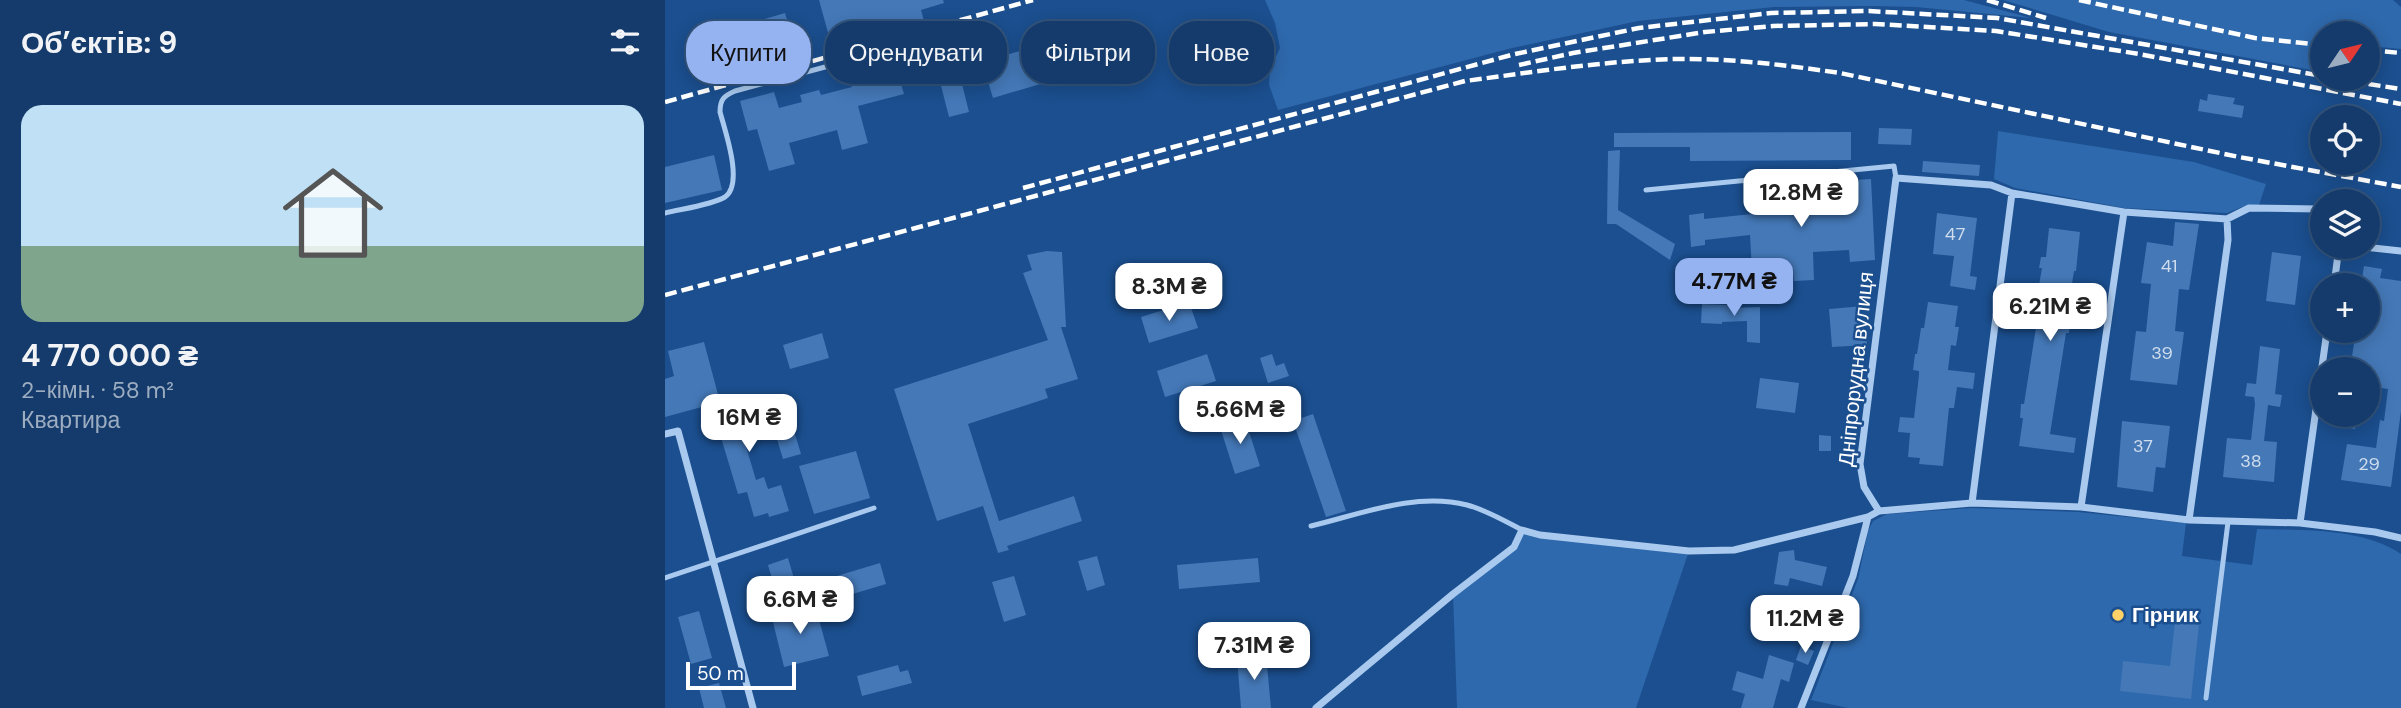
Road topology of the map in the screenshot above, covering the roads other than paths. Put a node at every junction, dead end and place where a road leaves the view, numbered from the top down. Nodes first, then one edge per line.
1 (825, 67) edge
2 (1896, 178) junction
3 (1646, 190) dead end
4 (2012, 193) junction
5 (2310, 209) edge
6 (2125, 212) junction
7 (665, 213) edge
8 (2227, 219) junction
9 (2380, 249) edge
10 (2401, 251) edge
11 (2325, 343) edge
12 (665, 434) edge
13 (1972, 503) junction
14 (2081, 507) junction
15 (874, 508) dead end
16 (1879, 511) junction
17 (1868, 517) junction
18 (2189, 520) junction
19 (2228, 522) junction
20 (2300, 523) junction
21 (1311, 526) dead end
22 (1522, 530) junction
23 (2401, 538) edge
24 (714, 561) junction
25 (665, 578) edge
26 (2206, 698) dead end
27 (754, 708) edge
28 (1316, 708) edge
29 (1801, 708) edge

1 - 7 lane
2 - 3 lane
2 - 4 street
2 - 16 street, Дніпрорудна вулиця
4 - 6 street
4 - 13 street
5 - 8 street
6 - 8 street
6 - 14 street
8 - 18 street
9 - 10 street
11 - 20 street
12 - 24 street
13 - 14 street
13 - 16 street
14 - 18 street
15 - 24 lane
16 - 17 street
17 - 22 street
17 - 29 street
18 - 19 street
19 - 20 street
19 - 26 lane
20 - 23 street
21 - 22 lane
22 - 28 street
24 - 25 lane
24 - 27 street

